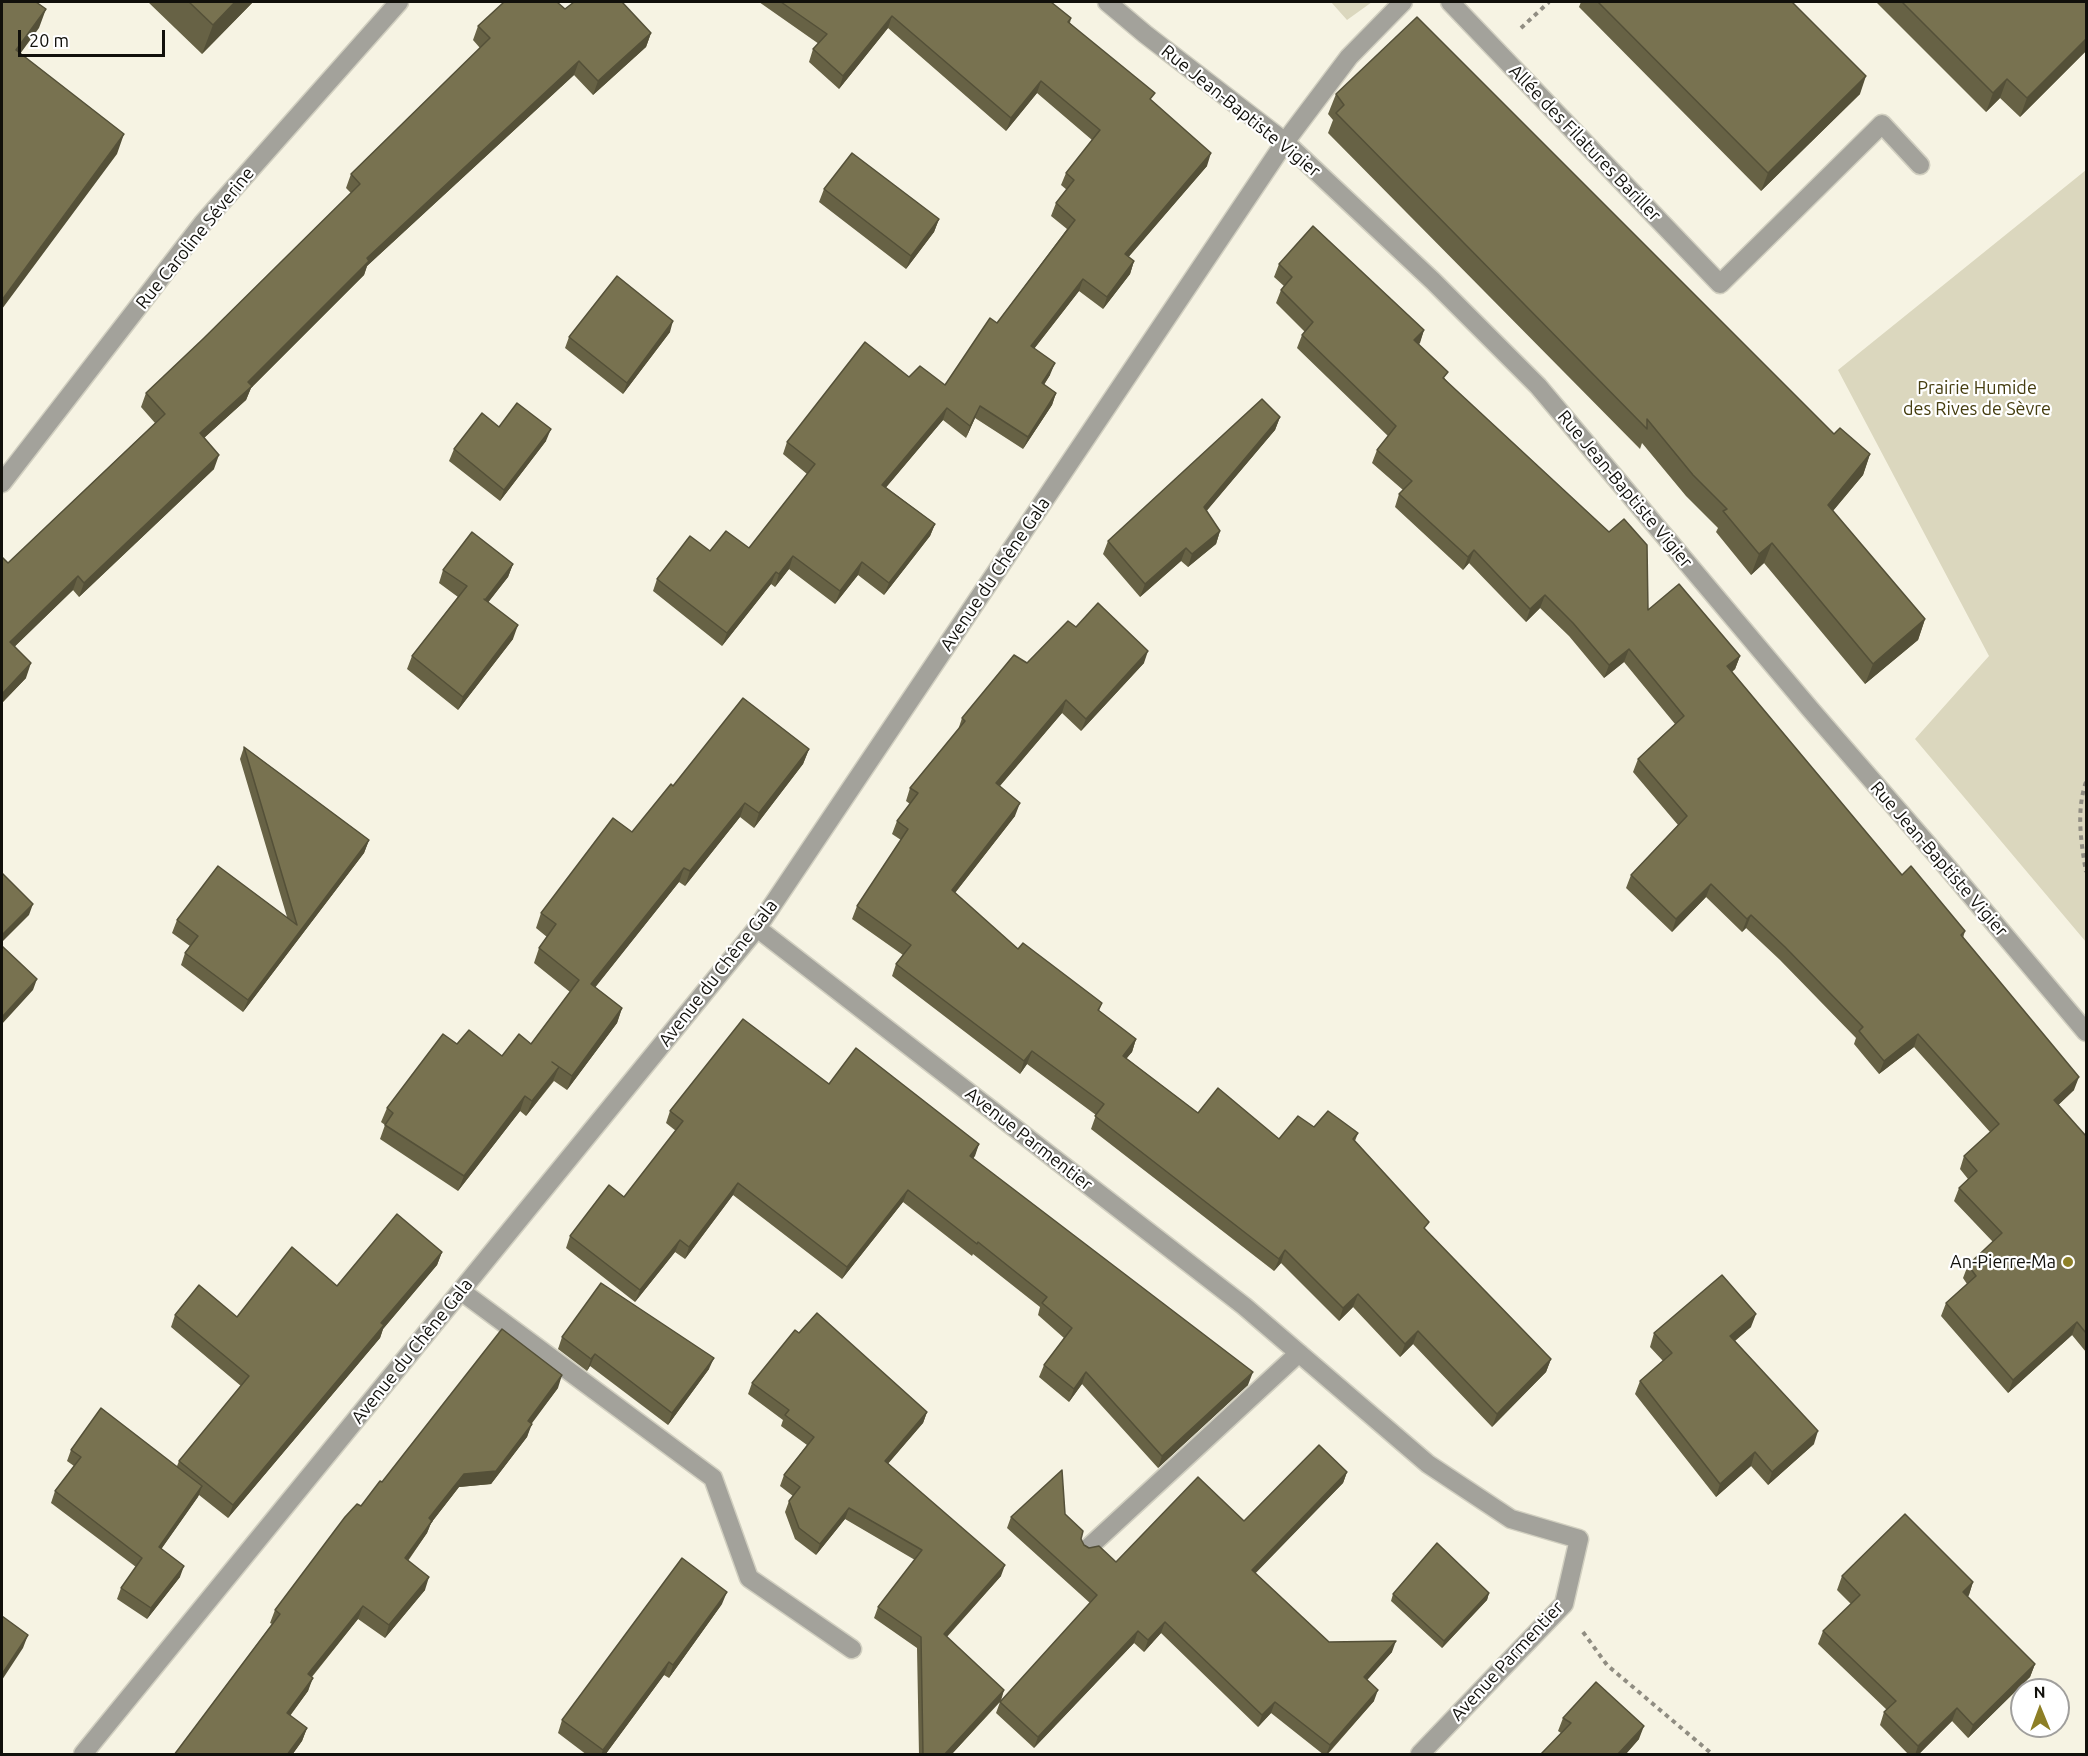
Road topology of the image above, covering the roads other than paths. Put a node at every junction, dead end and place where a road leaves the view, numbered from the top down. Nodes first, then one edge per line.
1 (399, 2) edge
2 (1107, 2) edge
3 (1404, 2) edge
4 (1450, 2) edge
5 (1285, 142) junction
6 (1920, 165) dead end
7 (2, 483) edge
8 (757, 928) junction
9 (2086, 1032) edge
10 (461, 1291) junction
11 (1299, 1353) junction
12 (1088, 1548) edge
13 (852, 1649) dead end
14 (83, 1755) edge
15 (1420, 1755) edge

1 - 7 street, Rue Caroline Séverine
2 - 5 street, Rue Jean-Baptiste Vigier
3 - 5 street
4 - 6 street, Allée des Filatures Bariller
5 - 8 street, Avenue du Chêne Gala
5 - 9 street, Rue Jean-Baptiste Vigier
8 - 10 street, Avenue du Chêne Gala
8 - 11 street, Avenue Parmentier
10 - 13 street
10 - 14 street, Avenue du Chêne Gala
11 - 12 street
11 - 15 street, Avenue Parmentier

